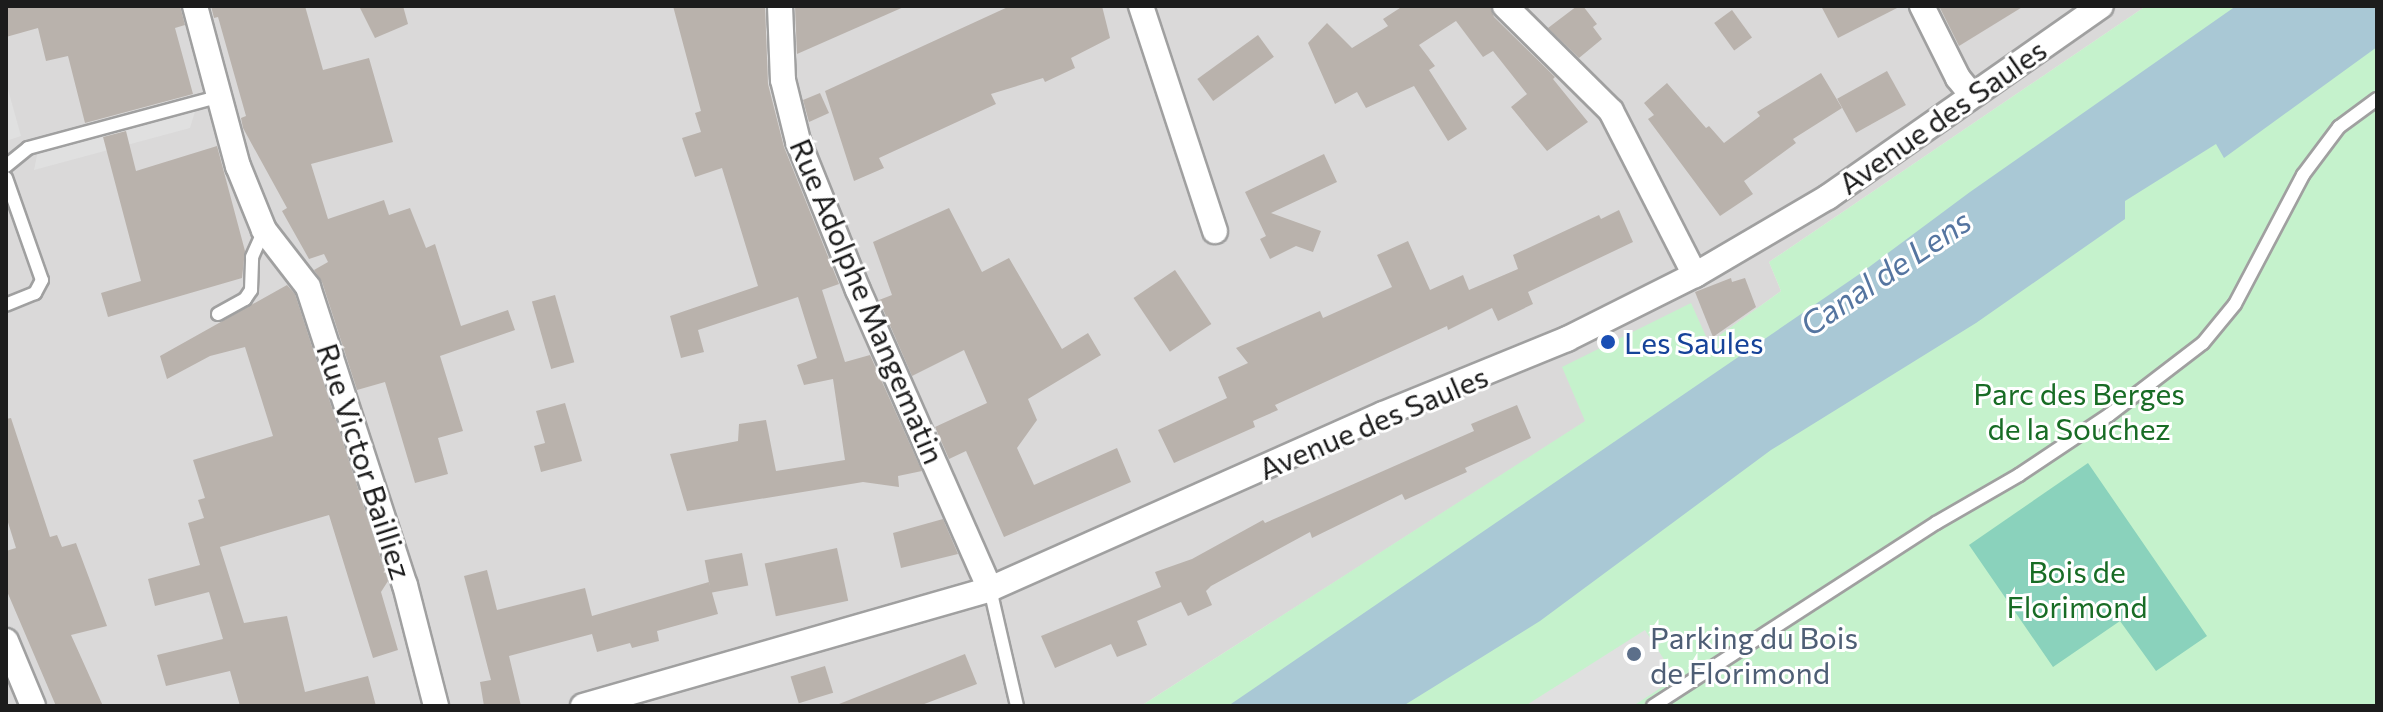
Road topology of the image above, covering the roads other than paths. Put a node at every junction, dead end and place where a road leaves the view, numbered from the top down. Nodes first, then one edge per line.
1 (195, 6) edge
2 (780, 6) edge
3 (1141, 6) edge
4 (1505, 6) edge
5 (1922, 6) edge
6 (2101, 6) edge
7 (1971, 94) junction
8 (217, 97) junction
9 (2377, 99) edge
10 (6, 166) edge
11 (6, 178) edge
12 (264, 230) junction
13 (1215, 231) dead end
14 (1695, 275) junction
15 (6, 305) edge
16 (218, 314) dead end
17 (990, 589) junction
18 (6, 641) edge
19 (33, 706) edge
20 (436, 706) edge
21 (583, 706) edge
22 (1017, 706) edge
23 (1653, 706) edge

1 - 8 street, Rue Victor Bailliez
2 - 17 street, Rue Adolphe Mangematin
3 - 13 street
4 - 14 street
5 - 7 street
6 - 7 street, Avenue des Saules
7 - 14 street, Avenue des Saules
8 - 10 lane
8 - 12 street, Rue Victor Bailliez
9 - 23 lane
11 - 15 lane
12 - 16 lane
12 - 20 street, Rue Victor Bailliez
14 - 17 street, Avenue des Saules
17 - 21 street, Avenue des Saules
17 - 22 lane
18 - 19 street

